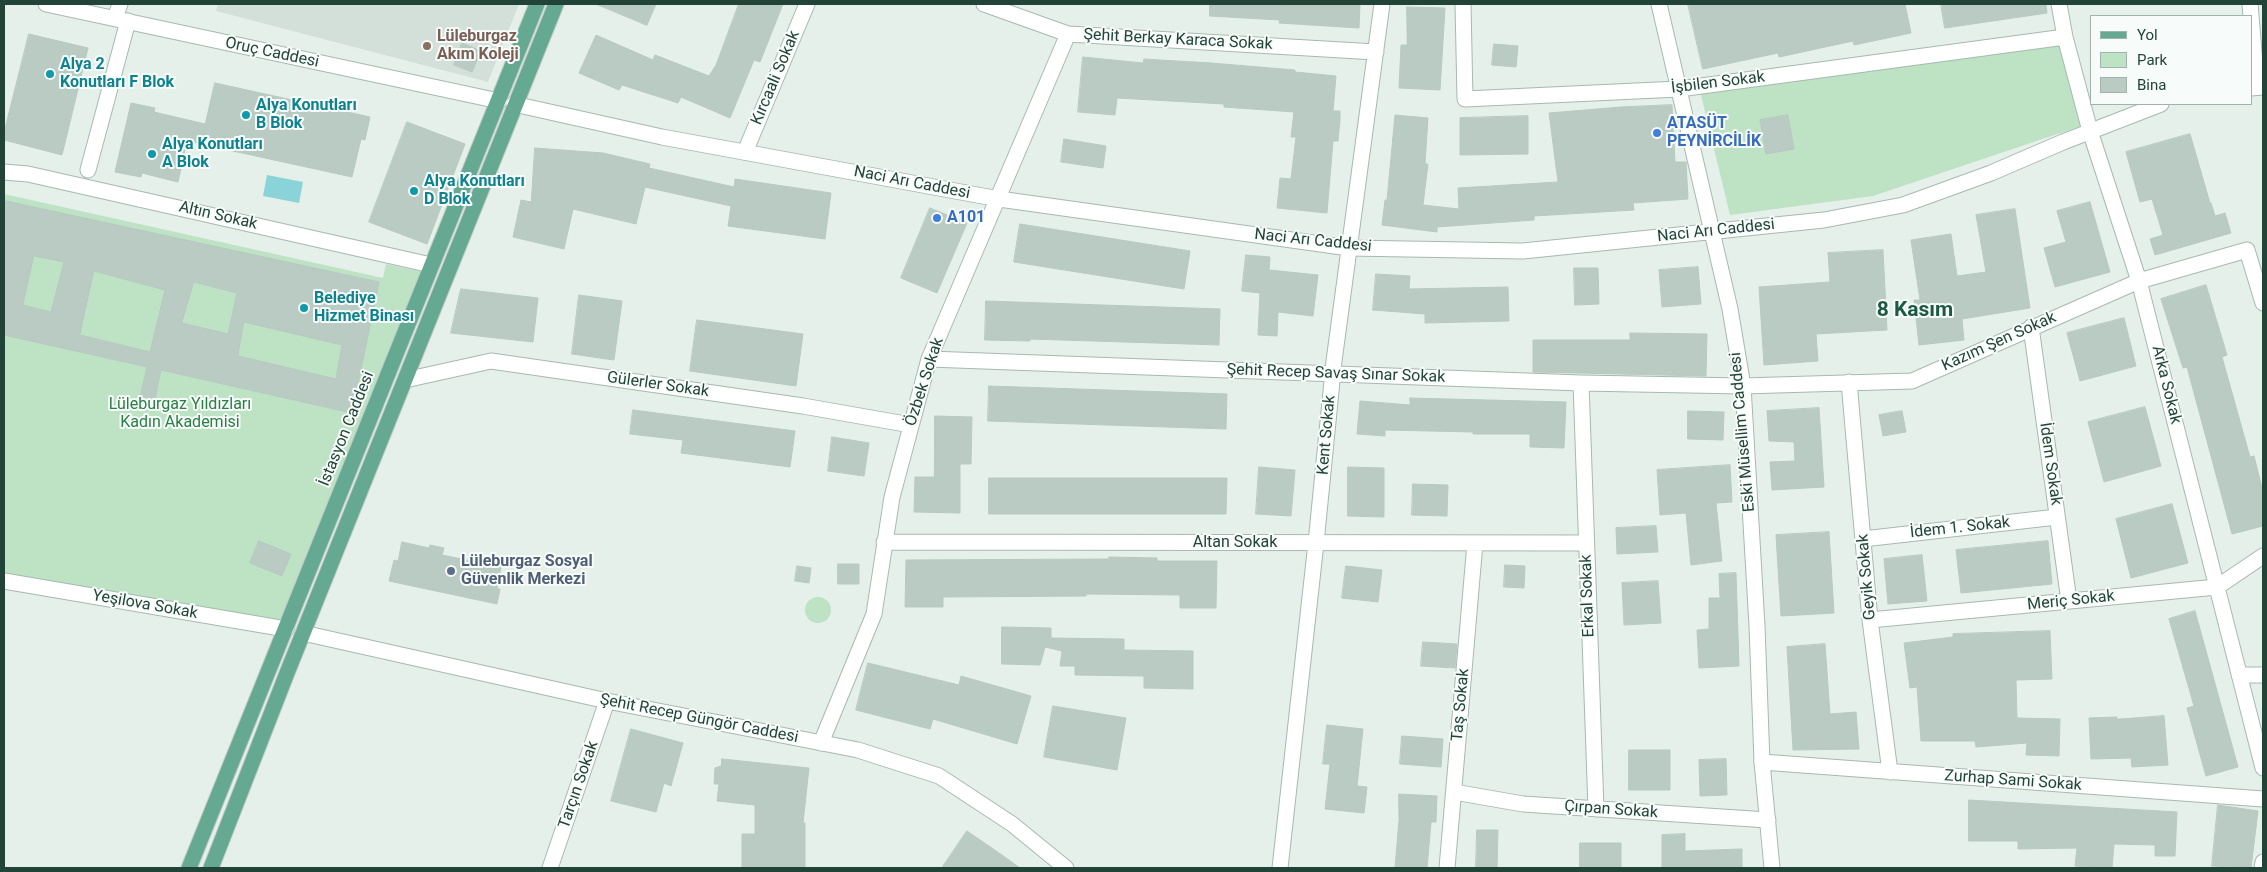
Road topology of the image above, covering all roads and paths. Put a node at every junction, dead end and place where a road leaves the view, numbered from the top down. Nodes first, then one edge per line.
1 (46, 4) edge
2 (120, 4) edge
3 (538, 4) edge
4 (556, 4) edge
5 (807, 4) edge
6 (984, 4) edge
7 (1382, 4) edge
8 (1463, 4) edge
9 (1659, 4) edge
10 (2059, 4) edge
11 (121, 20) junction
12 (2252, 28) edge
13 (1068, 34) junction
14 (2065, 36) junction
15 (1376, 52) junction
16 (2257, 87) edge
17 (1679, 89) junction
18 (499, 101) junction
19 (514, 104) junction
20 (2158, 105) edge
21 (2090, 131) junction
22 (745, 152) junction
23 (88, 170) dead end
24 (4, 172) edge
25 (999, 199) junction
26 (1712, 231) junction
27 (1349, 248) junction
28 (431, 265) junction
29 (2139, 281) junction
30 (2263, 303) edge
31 (2031, 327) junction
32 (930, 359) junction
33 (1333, 373) junction
34 (405, 380) junction
35 (1849, 382) junction
36 (1581, 383) junction
37 (1743, 386) junction
38 (911, 425) junction
39 (2057, 517) junction
40 (1863, 539) junction
41 (884, 542) junction
42 (1475, 542) junction
43 (1586, 542) junction
44 (1316, 543) junction
45 (2263, 556) edge
46 (4, 581) edge
47 (2217, 587) junction
48 (2069, 601) junction
49 (1870, 620) junction
50 (286, 628) junction
51 (303, 633) junction
52 (2239, 675) junction
53 (2263, 675) edge
54 (607, 701) junction
55 (821, 743) junction
56 (1762, 762) junction
57 (2263, 768) edge
58 (1890, 772) junction
59 (1454, 792) junction
60 (2263, 799) edge
61 (1596, 809) junction
62 (1768, 820) junction
63 (2263, 862) edge
64 (189, 868) edge
65 (211, 868) edge
66 (550, 868) edge
67 (1066, 868) edge
68 (1280, 868) edge
69 (1447, 868) edge
70 (1772, 868) edge
71 (2262, 868) edge

1 - 11 street, Oruç Caddesi
2 - 11 street
3 - 18 main road, İstasyon Caddesi
4 - 19 main road
5 - 22 street, Kırcaali Sokak
6 - 13 street, Şehit Berkay Karaca Sokak
7 - 15 street, Kent Sokak
8 - 17 street, İşbilen Sokak
9 - 17 street, Eski Müsellim Caddesi
10 - 14 street, Arka Sokak
11 - 18 street, Oruç Caddesi
11 - 23 street
12 - 16 street
13 - 15 street, Şehit Berkay Karaca Sokak
13 - 25 street, Özbek Sokak
14 - 17 street, İşbilen Sokak
14 - 21 street, Arka Sokak
15 - 27 street, Kent Sokak
17 - 26 street, Eski Müsellim Caddesi
18 - 19 main road
18 - 28 main road, İstasyon Caddesi
19 - 22 street, Naci Arı Caddesi
19 - 34 main road
20 - 21 street, Naci Arı Caddesi
21 - 26 street, Naci Arı Caddesi
21 - 29 street, Arka Sokak
22 - 25 street, Naci Arı Caddesi
24 - 28 street, Altın Sokak
25 - 27 street, Naci Arı Caddesi
25 - 32 street, Özbek Sokak
26 - 27 street, Naci Arı Caddesi
26 - 37 street, Eski Müsellim Caddesi
27 - 33 street, Kent Sokak
28 - 50 main road, İstasyon Caddesi
29 - 30 street, Kazım Şen Sokak
29 - 31 street, Kazım Şen Sokak
29 - 47 street, Arka Sokak
31 - 35 street, Kazım Şen Sokak
31 - 39 street, İdem Sokak
32 - 33 street, Şehit Recep Savaş Sınar Sokak
32 - 38 street, Özbek Sokak
33 - 36 street, Şehit Recep Savaş Sınar Sokak
33 - 44 street, Kent Sokak
34 - 38 street, Gülerler Sokak
34 - 51 main road
35 - 37 street, Kazım Şen Sokak
35 - 40 street, Geyik Sokak
36 - 37 street, Şehit Recep Savaş Sınar Sokak
36 - 43 street, Erkal Sokak
37 - 56 street, Eski Müsellim Caddesi
38 - 41 street, Özbek Sokak
39 - 40 street, İdem 1. Sokak
39 - 48 street, İdem Sokak
40 - 49 street, Geyik Sokak
41 - 44 street, Altan Sokak
41 - 55 street, Özbek Sokak
42 - 43 street, Altan Sokak
42 - 44 street, Altan Sokak
42 - 59 street, Taş Sokak
43 - 61 street, Erkal Sokak
44 - 68 street, Kent Sokak
45 - 47 street, Meriç Sokak
46 - 50 street, Yeşilova Sokak
47 - 48 street, Meriç Sokak
47 - 52 street, Arka Sokak
48 - 49 street, Meriç Sokak
49 - 58 street, Geyik Sokak
50 - 64 main road, İstasyon Caddesi
51 - 54 street, Şehit Recep Güngör Caddesi
51 - 65 main road
52 - 53 street
52 - 57 street, Arka Sokak
54 - 55 street, Şehit Recep Güngör Caddesi
54 - 66 street, Tarçın Sokak
55 - 67 street, Şehit Recep Güngör Caddesi
56 - 58 street, Zurhap Sami Sokak
56 - 62 street, Eski Müsellim Caddesi
58 - 60 street, Zurhap Sami Sokak
59 - 61 street, Çırpan Sokak
59 - 69 street, Taş Sokak
61 - 62 street, Çırpan Sokak
62 - 70 street, Eski Müsellim Caddesi
63 - 71 street

